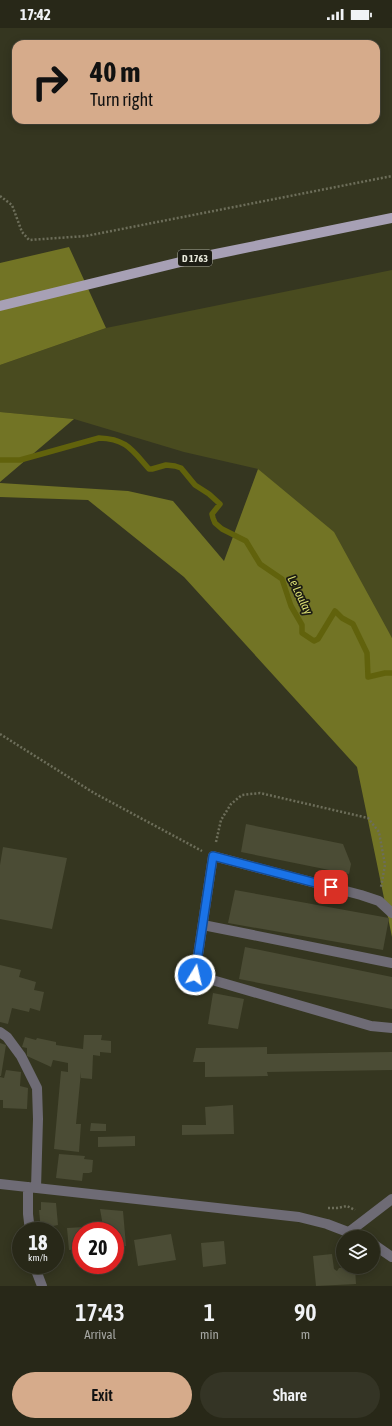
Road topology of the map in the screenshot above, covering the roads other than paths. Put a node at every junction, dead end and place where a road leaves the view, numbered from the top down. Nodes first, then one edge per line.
1 (392, 218) edge
2 (0, 306) edge
3 (392, 913) edge
4 (203, 924) junction
5 (392, 963) edge
6 (392, 1028) edge
7 (0, 1032) edge
8 (0, 1184) edge
9 (32, 1187) junction
10 (392, 1199) edge
11 (29, 1222) edge
12 (344, 1230) edge
13 (352, 1230) edge
14 (380, 1249) edge
15 (392, 1257) edge
16 (37, 1274) edge
17 (42, 1286) edge

1 - 2 main road, D 1763
3 - 4 street
4 - 5 street
4 - 6 street
7 - 9 street
8 - 9 street
9 - 11 street
9 - 12 street
10 - 13 street
14 - 15 street
16 - 17 street

